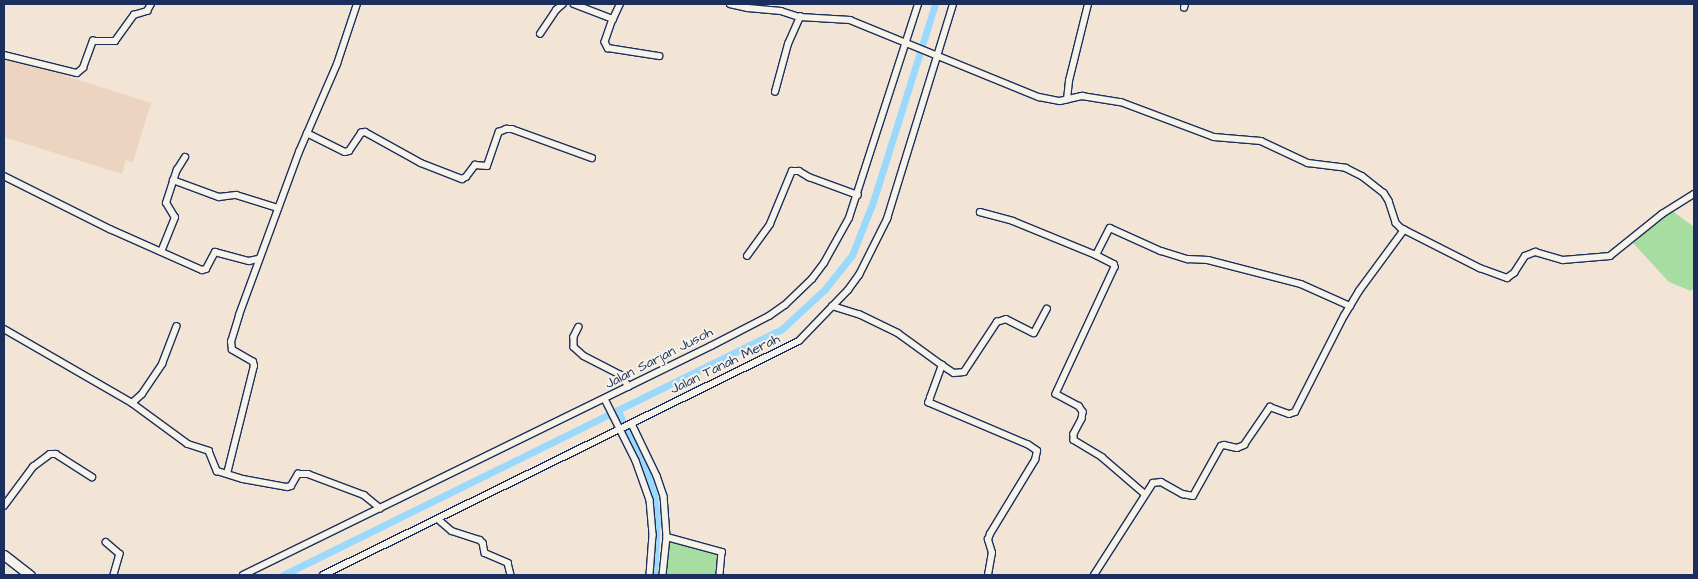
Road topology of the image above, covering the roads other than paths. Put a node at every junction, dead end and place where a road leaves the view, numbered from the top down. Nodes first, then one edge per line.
1 (151, 4) edge
2 (358, 4) edge
3 (563, 4) edge
4 (574, 4) edge
5 (620, 4) edge
6 (730, 4) edge
7 (918, 4) edge
8 (953, 4) edge
9 (1088, 4) edge
10 (800, 17) junction
11 (612, 19) junction
12 (540, 34) dead end
13 (905, 42) junction
14 (4, 55) edge
15 (933, 55) junction
16 (659, 56) dead end
17 (775, 92) dead end
18 (1067, 100) junction
19 (307, 133) junction
20 (185, 157) dead end
21 (592, 158) dead end
22 (4, 176) edge
23 (173, 180) junction
24 (1694, 194) edge
25 (858, 195) junction
26 (278, 208) junction
27 (980, 212) dead end
28 (1404, 230) junction
29 (161, 252) junction
30 (1096, 255) junction
31 (746, 256) dead end
32 (258, 259) junction
33 (832, 306) junction
34 (1350, 306) junction
35 (1047, 309) dead end
36 (176, 327) dead end
37 (579, 327) dead end
38 (4, 329) edge
39 (942, 365) junction
40 (629, 387) junction
41 (605, 399) junction
42 (132, 403) junction
43 (632, 424) junction
44 (621, 430) junction
45 (227, 474) junction
46 (92, 477) dead end
47 (1145, 494) junction
48 (4, 506) edge
49 (380, 508) junction
50 (438, 519) junction
51 (668, 537) junction
52 (106, 542) dead end
53 (4, 554) edge
54 (30, 575) edge
55 (114, 575) edge
56 (243, 575) edge
57 (323, 575) edge
58 (511, 575) edge
59 (650, 575) edge
60 (663, 575) edge
61 (720, 575) edge
62 (988, 575) edge
63 (1094, 575) edge

1 - 14 street
2 - 19 street
3 - 12 street
4 - 11 street
5 - 11 street
6 - 10 street
7 - 13 street, Jalan Sarjan Jusoh
8 - 15 street, Jalan Tanah Merah
9 - 18 street
10 - 13 street
10 - 17 street
11 - 16 street
13 - 15 street
13 - 25 street, Jalan Sarjan Jusoh
15 - 18 street
15 - 33 street, Jalan Tanah Merah
18 - 28 street
19 - 21 street
19 - 26 street
20 - 23 street
22 - 29 street
23 - 26 street
23 - 29 street
24 - 28 street
25 - 31 street
25 - 40 street, Jalan Sarjan Jusoh
26 - 32 street
27 - 30 street
28 - 34 street
29 - 32 street
30 - 34 street
30 - 47 street
32 - 45 street
33 - 39 street
33 - 43 street, Jalan Tanah Merah
34 - 47 street
35 - 39 street
36 - 42 street
37 - 40 street
38 - 42 street
39 - 62 street
40 - 41 street, Jalan Sarjan Jusoh
41 - 44 street
41 - 49 street, Jalan Sarjan Jusoh
42 - 45 street
43 - 44 street, Jalan Tanah Merah
43 - 51 street
44 - 50 street, Jalan Tanah Merah
44 - 59 street
45 - 49 street
46 - 48 street
47 - 63 street
49 - 56 street, Jalan Sarjan Jusoh
50 - 57 street, Jalan Tanah Merah
50 - 58 street
51 - 60 street
51 - 61 street
52 - 55 street
53 - 54 main road

